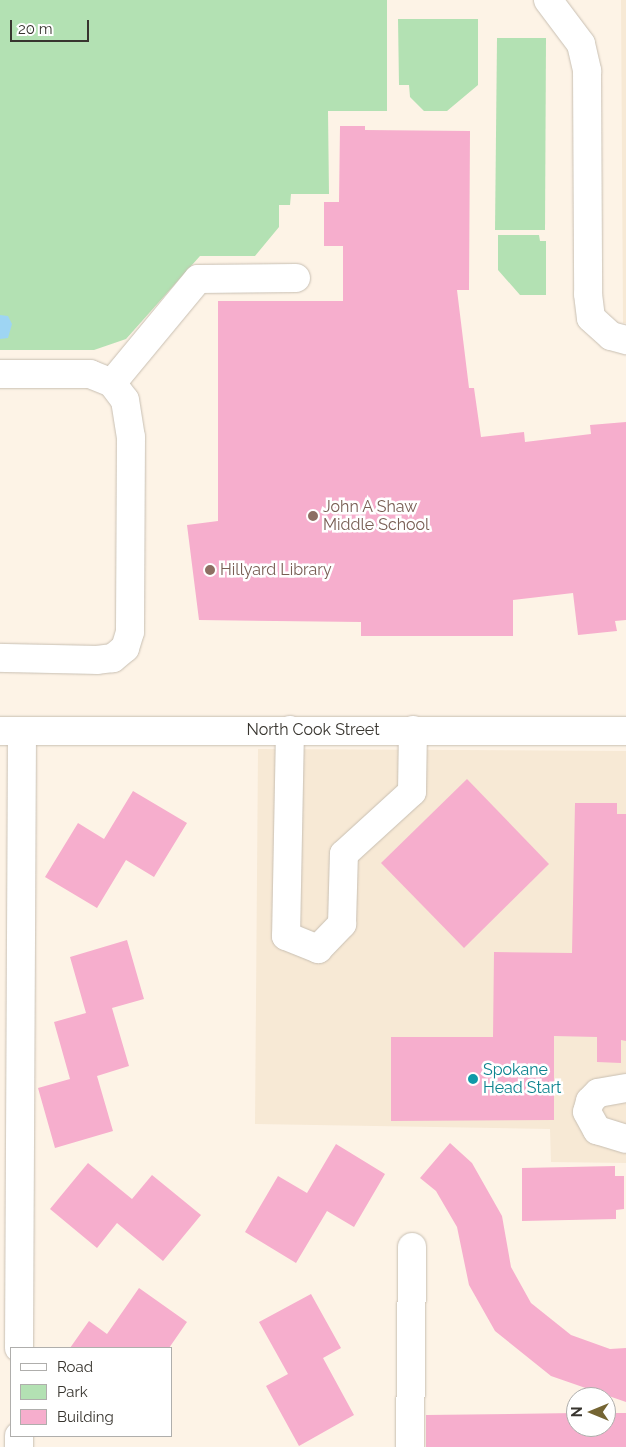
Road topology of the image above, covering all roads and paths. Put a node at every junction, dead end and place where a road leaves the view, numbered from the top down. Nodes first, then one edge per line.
1 (548, 0) edge
2 (296, 278) dead end
3 (626, 340) edge
4 (0, 374) edge
5 (112, 383) junction
6 (0, 658) edge
7 (290, 730) junction
8 (413, 730) junction
9 (11, 731) edge
10 (626, 731) edge
11 (626, 1088) edge
12 (626, 1139) edge
13 (412, 1247) dead end
14 (19, 1347) edge
15 (410, 1447) edge

1 - 3 street
2 - 5 street
4 - 5 street
5 - 6 street
7 - 8 street, North Cook Street
7 - 8 street
7 - 9 street, North Cook Street
8 - 10 street, North Cook Street
9 - 14 street
11 - 12 street
13 - 15 street

